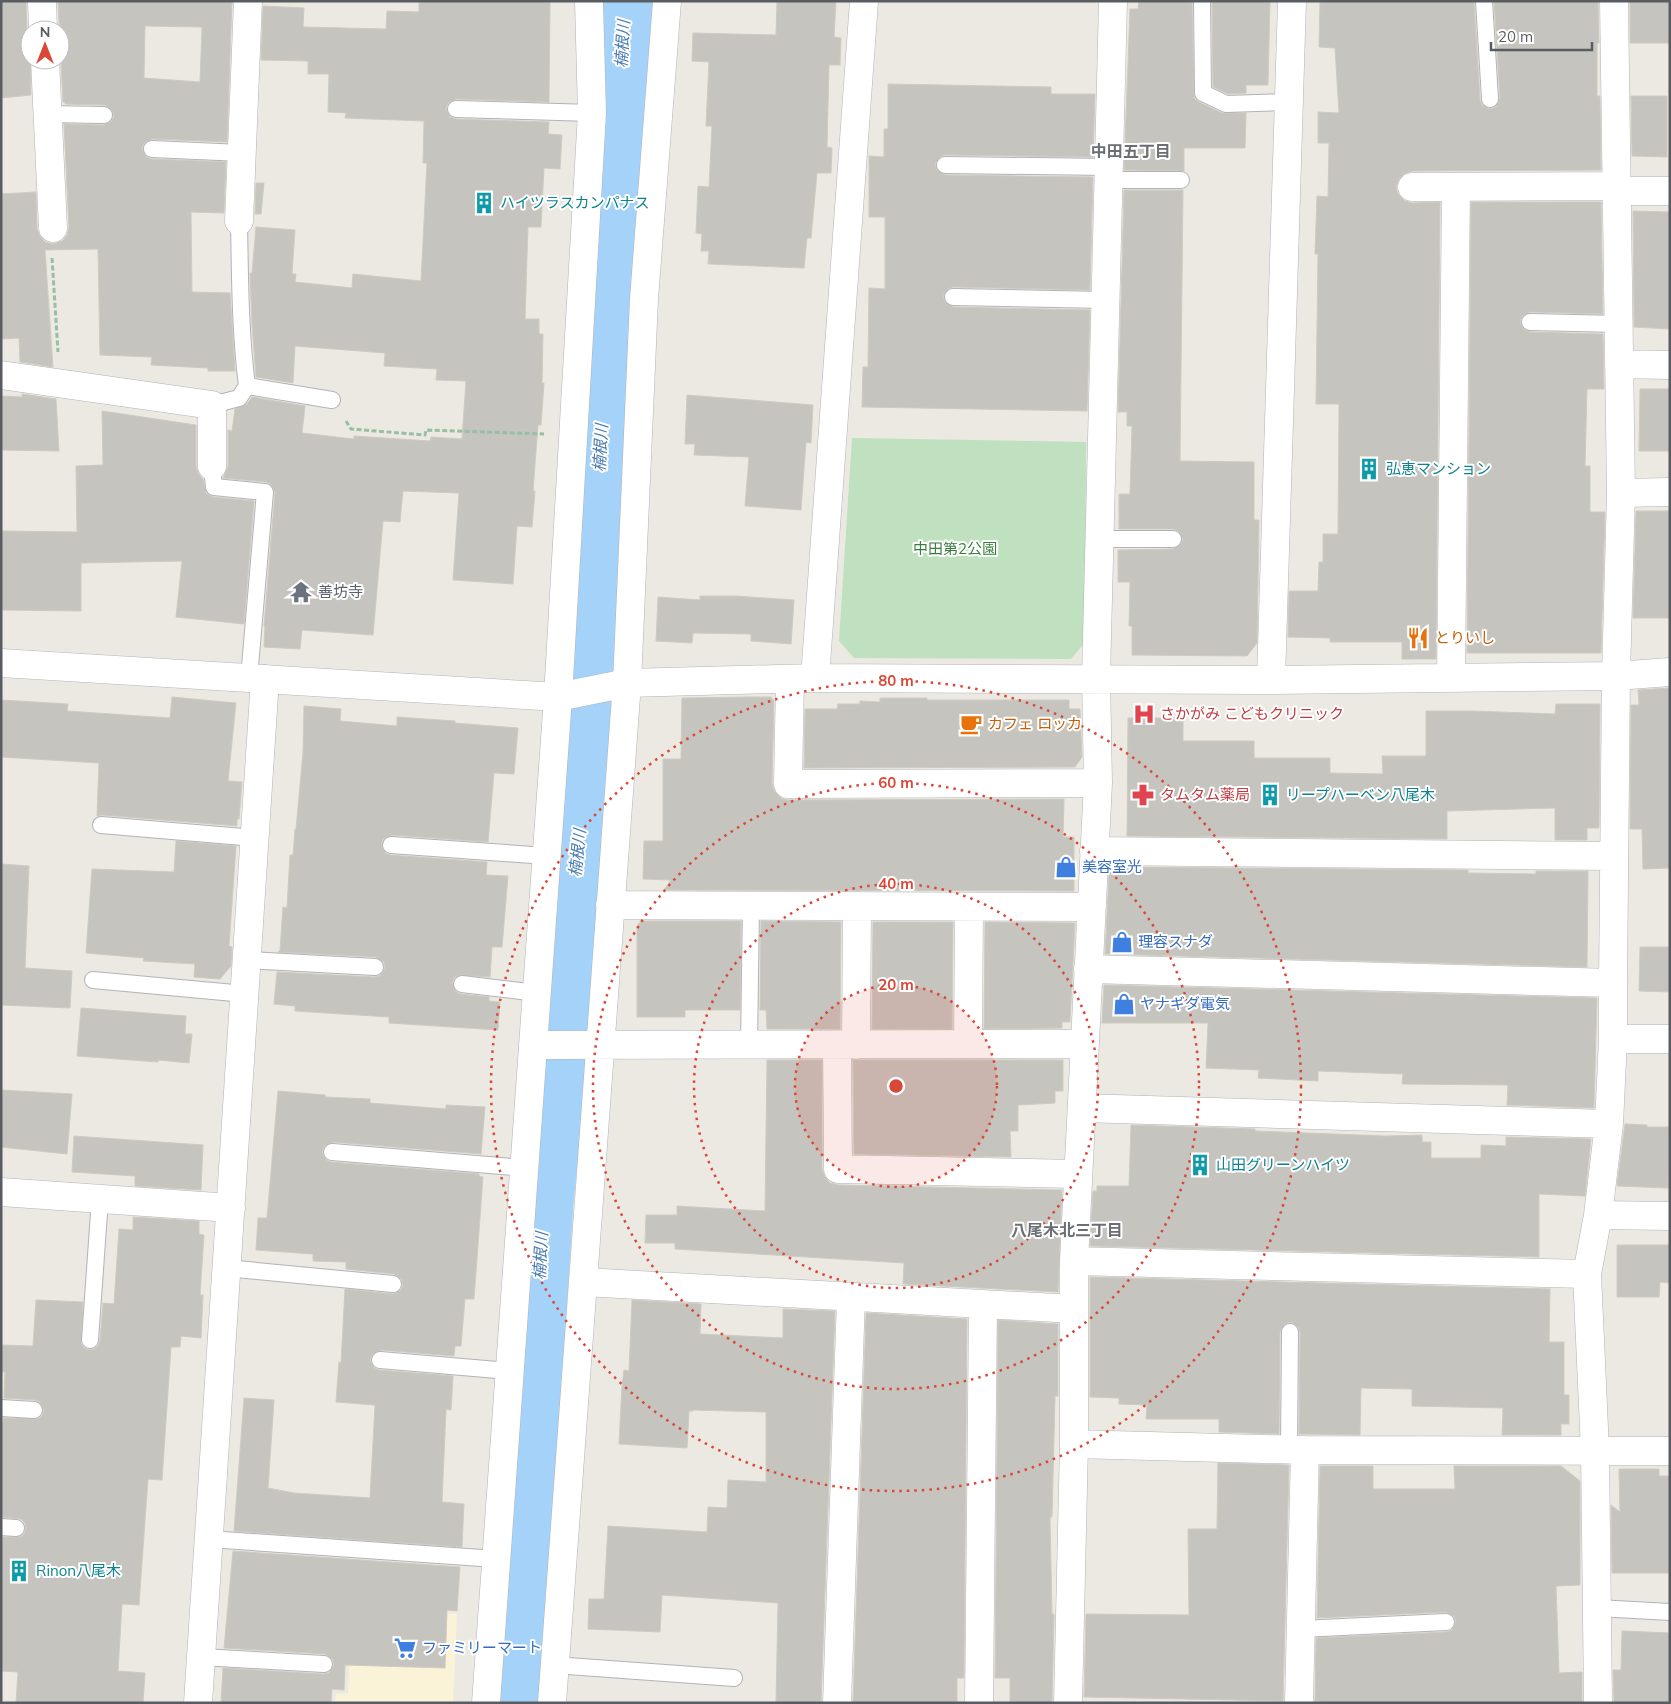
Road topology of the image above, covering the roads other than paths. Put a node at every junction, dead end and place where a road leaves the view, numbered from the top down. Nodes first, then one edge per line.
1 (42, 1) edge
2 (248, 1) edge
3 (589, 1) edge
4 (667, 1) edge
5 (864, 1) edge
6 (1113, 1) edge
7 (1202, 1) edge
8 (1292, 1) edge
9 (1484, 1) edge
10 (1614, 1) edge
11 (43, 20) edge
12 (45, 70) edge
13 (1490, 99) dead end
14 (1289, 102) junction
15 (456, 109) dead end
16 (592, 113) junction
17 (47, 114) junction
18 (104, 115) dead end
19 (152, 149) dead end
20 (242, 153) junction
21 (945, 165) dead end
22 (1109, 173) junction
23 (1181, 180) dead end
24 (1412, 187) dead end
25 (1456, 187) junction
26 (1617, 188) junction
27 (1670, 191) edge
28 (238, 220) joint
29 (54, 228) road end
30 (953, 297) dead end
31 (1106, 300) junction
32 (1530, 322) dead end
33 (1619, 324) junction
34 (1619, 364) junction
35 (1670, 365) edge
36 (1, 375) edge
37 (247, 386) junction
38 (332, 400) road end
39 (212, 405) junction
40 (212, 466) joint
41 (1670, 492) edge
42 (1621, 493) junction
43 (1100, 539) junction
44 (1173, 539) dead end
45 (1, 663) edge
46 (1670, 672) edge
47 (1616, 676) junction
48 (1096, 678) junction
49 (1451, 678) junction
50 (257, 679) junction
51 (802, 679) junction
52 (1271, 680) junction
53 (627, 683) junction
54 (558, 697) junction
55 (1098, 783) junction
56 (101, 825) dead end
57 (255, 838) junction
58 (391, 845) dead end
59 (1094, 851) junction
60 (547, 856) junction
61 (1614, 856) junction
62 (610, 905) junction
63 (751, 906) junction
64 (857, 906) junction
65 (969, 907) junction
66 (1092, 907) junction
67 (247, 960) junction
68 (375, 967) dead end
69 (1088, 969) junction
70 (93, 980) dead end
71 (1612, 982) junction
72 (462, 984) dead end
73 (537, 993) junction
74 (245, 994) junction
75 (1614, 1039) junction
76 (1670, 1039) edge
77 (968, 1044) junction
78 (1085, 1044) junction
79 (541, 1045) junction
80 (591, 1045) junction
81 (749, 1045) junction
82 (847, 1045) junction
83 (1082, 1108) junction
84 (1609, 1124) junction
85 (332, 1152) dead end
86 (524, 1168) junction
87 (1078, 1174) junction
88 (1, 1192) edge
89 (100, 1199) junction
90 (231, 1208) junction
91 (1598, 1215) junction
92 (1670, 1216) edge
93 (1074, 1261) junction
94 (226, 1268) junction
95 (1587, 1274) junction
96 (584, 1282) junction
97 (394, 1284) dead end
98 (851, 1298) junction
99 (983, 1305) junction
100 (1074, 1309) junction
101 (1290, 1332) dead end
102 (90, 1340) dead end
103 (380, 1360) dead end
104 (510, 1371) junction
105 (1, 1408) edge
106 (34, 1410) dead end
107 (1074, 1444) junction
108 (1297, 1450) junction
109 (1595, 1450) junction
110 (1670, 1451) edge
111 (209, 1539) junction
112 (496, 1559) junction
113 (1597, 1608) junction
114 (1670, 1612) edge
115 (1446, 1622) dead end
116 (1301, 1629) junction
117 (202, 1657) junction
118 (324, 1664) dead end
119 (554, 1665) junction
120 (734, 1678) dead end
121 (198, 1703) edge
122 (486, 1703) edge
123 (552, 1703) edge
124 (837, 1703) edge
125 (979, 1703) edge
126 (1068, 1703) edge
127 (1299, 1703) edge
128 (1598, 1703) edge

1 - 11 street
2 - 20 street
3 - 16 street
4 - 53 street
5 - 51 street
6 - 22 street
7 - 14 lane
8 - 14 street
9 - 13 lane
10 - 26 street
12 - 17 street
14 - 52 street
15 - 16 lane
16 - 54 street
17 - 18 lane
17 - 29 street
19 - 20 lane
20 - 28 street
21 - 22 lane
22 - 23 lane
22 - 31 street
24 - 25 street
25 - 26 street
25 - 49 street
26 - 27 street
26 - 33 street
28 - 37 lane
30 - 31 lane
31 - 43 street
32 - 33 lane
33 - 34 street
34 - 35 street
34 - 42 street
36 - 39 street
37 - 38 lane
37 - 39 lane
39 - 40 street
40 - 50 lane
41 - 42 street
42 - 47 street
43 - 44 lane
43 - 48 street
45 - 50 street
46 - 47 street
47 - 49 street
47 - 61 street
48 - 51 street
48 - 52 street
48 - 55 street
49 - 52 street
50 - 54 street
50 - 57 street
51 - 53 street
51 - 55 street
53 - 54 street
53 - 62 street
54 - 60 street
55 - 59 street
56 - 57 lane
57 - 67 street
58 - 60 lane
59 - 61 street
59 - 66 street
60 - 73 street
61 - 71 street
62 - 63 street
62 - 80 street
63 - 64 street
63 - 81 lane
64 - 65 street
64 - 82 street
65 - 66 street
65 - 77 street
66 - 69 street
67 - 68 lane
67 - 74 street
69 - 71 street
69 - 78 street
70 - 74 lane
71 - 75 street
72 - 73 lane
73 - 79 street
74 - 90 street
75 - 76 street
75 - 84 street
77 - 78 street
77 - 82 street
78 - 83 street
79 - 80 street
79 - 86 street
80 - 81 street
80 - 96 street
81 - 82 street
82 - 87 street
83 - 84 street
83 - 87 street
84 - 91 street
85 - 86 lane
86 - 104 street
87 - 93 street
88 - 89 street
89 - 90 street
89 - 102 lane
90 - 94 street
91 - 92 street
91 - 95 street
93 - 95 street
93 - 100 street
94 - 97 lane
94 - 111 street
95 - 109 street
96 - 98 street
96 - 119 street
98 - 99 street
98 - 124 street
99 - 100 street
99 - 125 street
100 - 107 street
101 - 108 lane
103 - 104 lane
104 - 112 street
105 - 106 lane
107 - 108 street
107 - 126 street
108 - 109 street
108 - 116 street
109 - 110 street
109 - 113 street
111 - 112 lane
111 - 117 street
112 - 122 street
113 - 114 lane
113 - 128 street
115 - 116 lane
116 - 127 street
117 - 118 lane
117 - 121 street
119 - 120 lane
119 - 123 street

